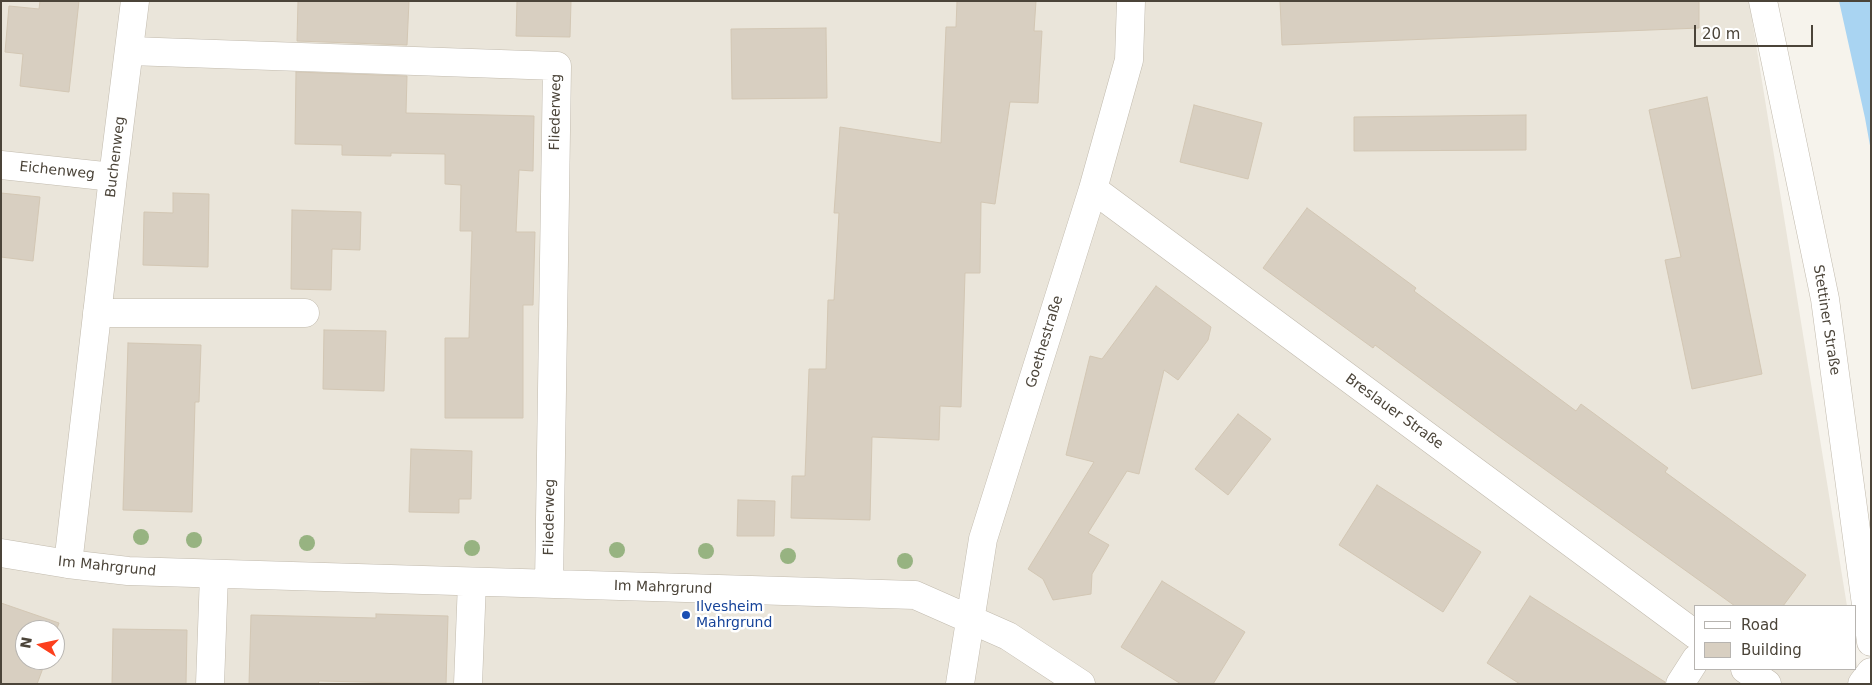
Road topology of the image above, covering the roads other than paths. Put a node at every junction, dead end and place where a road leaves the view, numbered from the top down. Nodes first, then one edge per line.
1 (135, 1) edge
2 (1131, 1) edge
3 (1763, 1) edge
4 (130, 51) junction
5 (1, 165) edge
6 (113, 177) junction
7 (1093, 189) junction
8 (97, 313) junction
9 (305, 313) dead end
10 (1, 553) edge
11 (68, 564) junction
12 (214, 575) junction
13 (472, 582) junction
14 (549, 584) junction
15 (970, 619) junction
16 (1694, 634) edge
17 (1871, 642) edge
18 (1694, 662) edge
19 (1746, 670) edge
20 (1871, 672) edge
21 (210, 684) edge
22 (468, 684) edge
23 (960, 684) edge
24 (1080, 684) edge
25 (1680, 684) edge
26 (1767, 684) edge
27 (1862, 684) edge

1 - 4 street, Buchenweg
2 - 7 street, Goethestraße
3 - 17 street, Stettiner Straße
4 - 6 street, Buchenweg
4 - 14 street, Fliederweg
5 - 6 street, Eichenweg
6 - 8 street, Buchenweg
7 - 15 street, Goethestraße
7 - 16 street, Breslauer Straße
8 - 9 street
8 - 11 street, Buchenweg
10 - 11 street, Im Mahrgrund
11 - 12 street, Im Mahrgrund
12 - 13 street, Im Mahrgrund
12 - 21 street
13 - 14 street, Im Mahrgrund
13 - 22 street
14 - 15 street, Im Mahrgrund
15 - 23 street, Goethestraße
15 - 24 street, Im Mahrgrund
18 - 25 street
19 - 26 street
20 - 27 street

